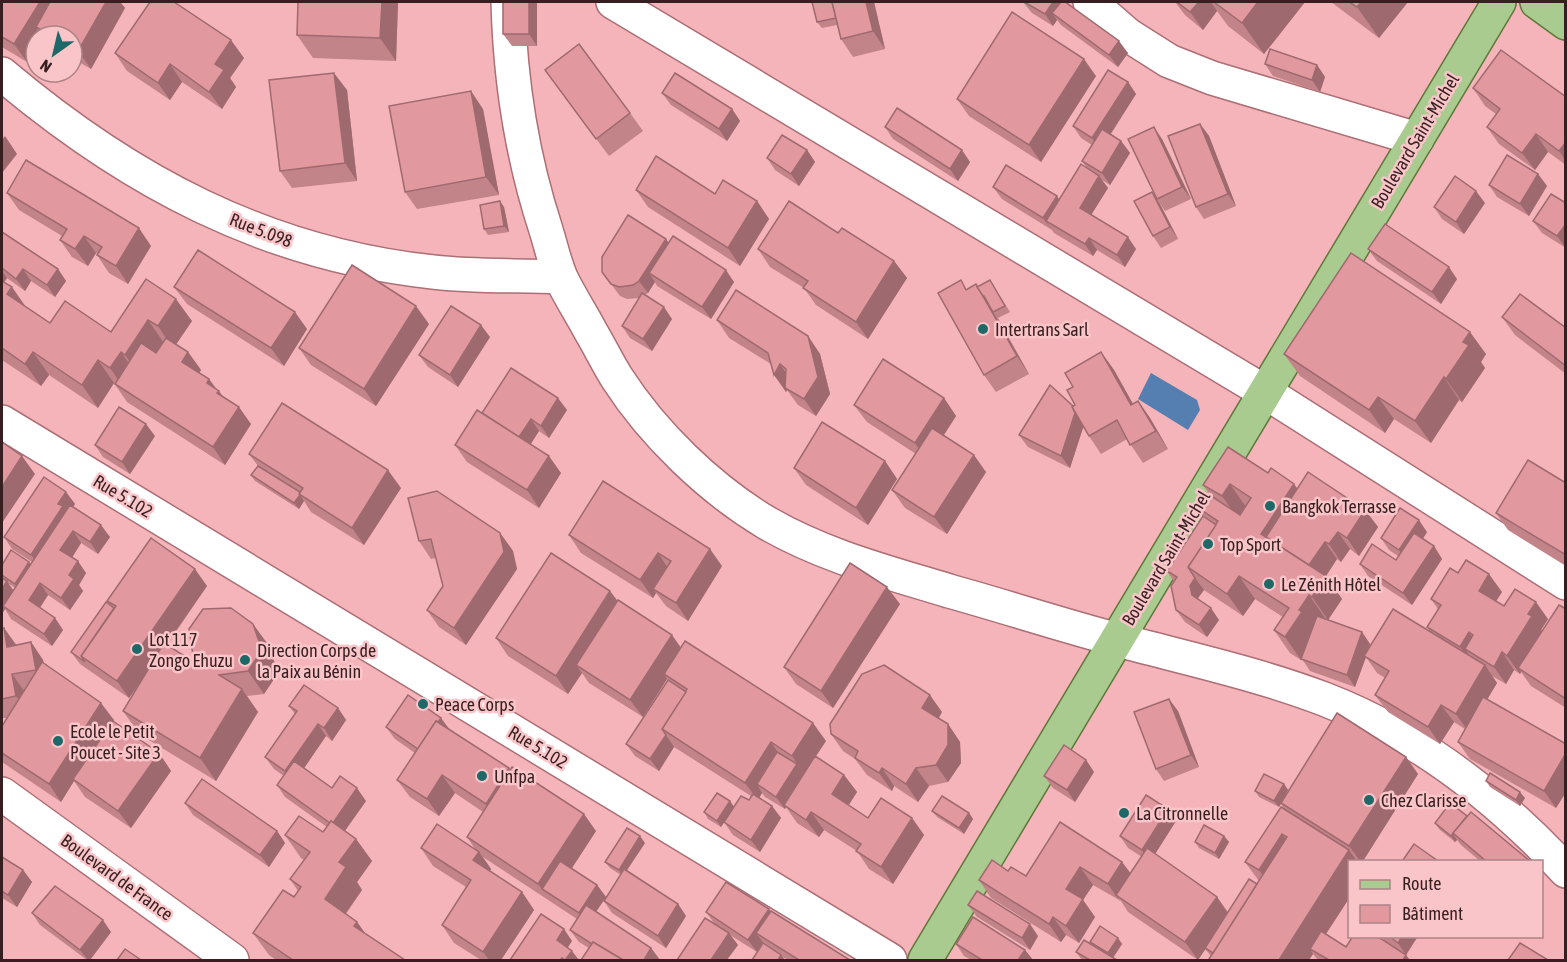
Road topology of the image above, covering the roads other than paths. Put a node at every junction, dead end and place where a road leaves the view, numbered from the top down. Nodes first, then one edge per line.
1 (508, 2) edge
2 (613, 2) edge
3 (1090, 2) edge
4 (1499, 2) edge
5 (1537, 2) edge
6 (1566, 23) edge
7 (2, 74) edge
8 (1417, 139) junction
9 (561, 277) junction
10 (1265, 392) junction
11 (2, 422) edge
12 (1566, 583) edge
13 (1117, 640) junction
14 (2, 794) edge
15 (1566, 871) edge
16 (232, 960) edge
17 (890, 960) edge
18 (925, 960) edge

1 - 9 street
2 - 10 street
3 - 8 street
4 - 8 main road, Boulevard Saint-Michel
5 - 6 main road
7 - 9 street, Rue 5.098
8 - 10 main road, Boulevard Saint-Michel
9 - 13 street
10 - 12 street
10 - 13 main road, Boulevard Saint-Michel
11 - 17 street, Rue 5.102
13 - 15 street
13 - 18 main road, Boulevard Saint-Michel
14 - 16 street, Boulevard de France

